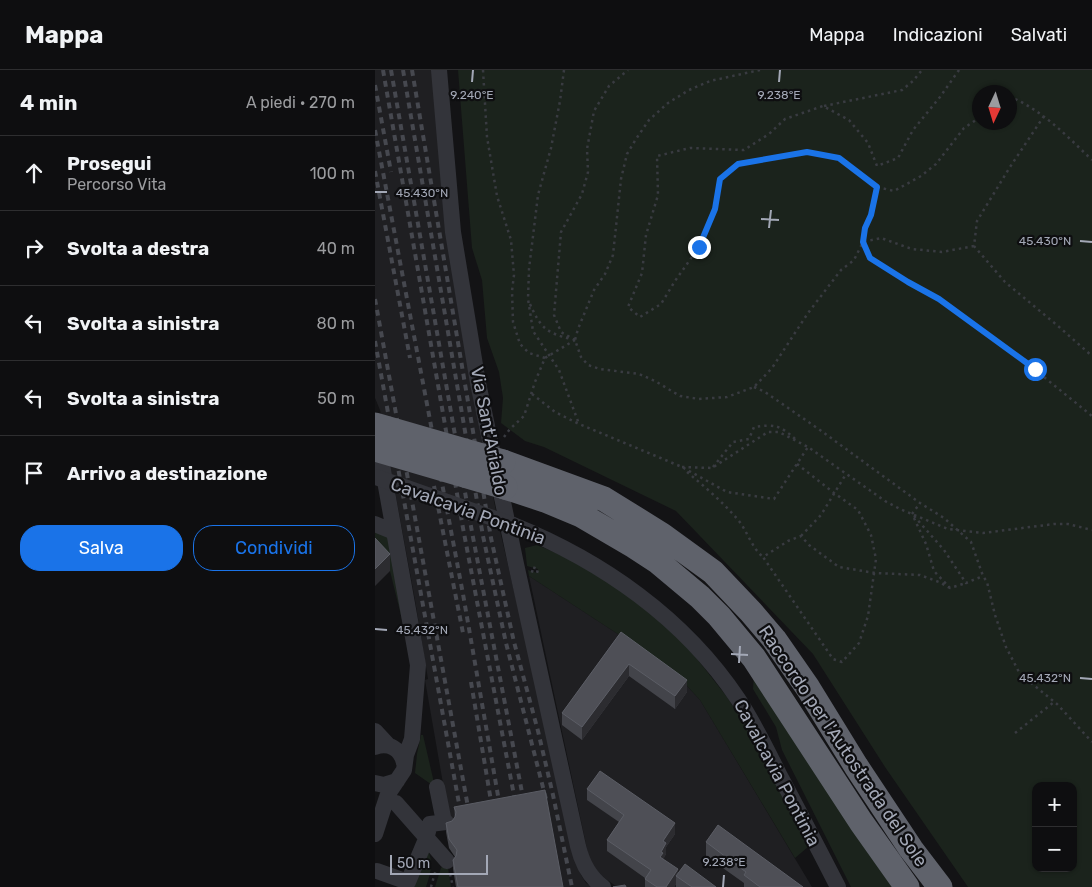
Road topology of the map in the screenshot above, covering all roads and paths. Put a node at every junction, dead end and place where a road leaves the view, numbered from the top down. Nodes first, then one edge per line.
1 (439, 70) edge
2 (483, 70) edge
3 (564, 70) edge
4 (628, 70) edge
5 (760, 70) edge
6 (922, 70) edge
7 (959, 70) edge
8 (1017, 100) edge
9 (823, 106) junction
10 (1044, 116) junction
11 (972, 123) edge
12 (1092, 160) edge
13 (877, 187) junction
14 (863, 242) junction
15 (974, 246) junction
16 (528, 301) junction
17 (575, 340) junction
18 (549, 356) junction
19 (1092, 356) edge
20 (545, 358) junction
21 (754, 387) junction
22 (532, 394) junction
23 (1092, 416) edge
24 (375, 424) edge
25 (579, 424) junction
26 (798, 441) junction
27 (808, 447) junction
28 (375, 449) edge
29 (497, 453) junction
30 (797, 464) junction
31 (682, 467) junction
32 (712, 468) junction
33 (846, 474) junction
34 (375, 477) edge
35 (834, 494) junction
36 (920, 503) junction
37 (912, 514) junction
38 (375, 524) edge
39 (1092, 530) edge
40 (959, 531) junction
41 (394, 532) junction
42 (801, 536) junction
43 (763, 557) junction
44 (875, 573) junction
45 (983, 576) junction
46 (966, 583) junction
47 (950, 588) junction
48 (1054, 702) junction
49 (375, 731) edge
50 (1015, 733) dead end
51 (1092, 742) edge
52 (381, 746) edge
53 (405, 763) junction
54 (397, 781) junction
55 (375, 783) edge
56 (437, 787) dead end
57 (395, 803) dead end
58 (375, 834) edge
59 (426, 839) junction
60 (447, 861) dead end
61 (377, 871) dead end
62 (603, 887) edge
63 (838, 887) edge
64 (907, 887) edge
65 (940, 887) edge

1 - 29 street, Via Sant'Arialdo
2 - 20 path
3 - 16 path
4 - 17 path
5 - 17 path
6 - 9 path
7 - 9 path
8 - 10 path
9 - 13 path
10 - 12 path
10 - 15 path
11 - 13 path
13 - 14 path
14 - 15 path
14 - 21 path
14 - 23 path
15 - 19 path
16 - 17 path
16 - 18 path
17 - 18 path
17 - 21 path
18 - 20 path
18 - 25 path
20 - 22 path
21 - 36 path
22 - 25 path
22 - 29 path
24 - 29 highway, Raccordo per l'Autostrada del Sole, bridge
24 - 41 street
25 - 31 path
26 - 27 path
26 - 32 path
26 - 32 path
27 - 30 path
27 - 33 path
28 - 64 highway, Raccordo per l'Autostrada del Sole, bridge
29 - 62 street, Via Sant'Arialdo
29 - 65 highway, Raccordo per l'Autostrada del Sole
30 - 31 path
30 - 35 path
31 - 32 path
31 - 43 path
33 - 35 path
33 - 37 path
34 - 63 street, Cavalcavia Pontinia, bridge
35 - 42 path
35 - 44 path
36 - 37 path
36 - 40 path
37 - 40 path
37 - 46 path
37 - 47 path
38 - 41 street
39 - 40 path
40 - 45 path
41 - 53 street
42 - 43 path
42 - 44 path
43 - 44 path
44 - 47 path
45 - 46 path
45 - 48 path
46 - 47 path
48 - 50 path
48 - 51 path
49 - 52 street
52 - 53 street
53 - 54 street
54 - 55 street
54 - 58 street
56 - 59 street
57 - 59 street
59 - 60 street
59 - 61 street

